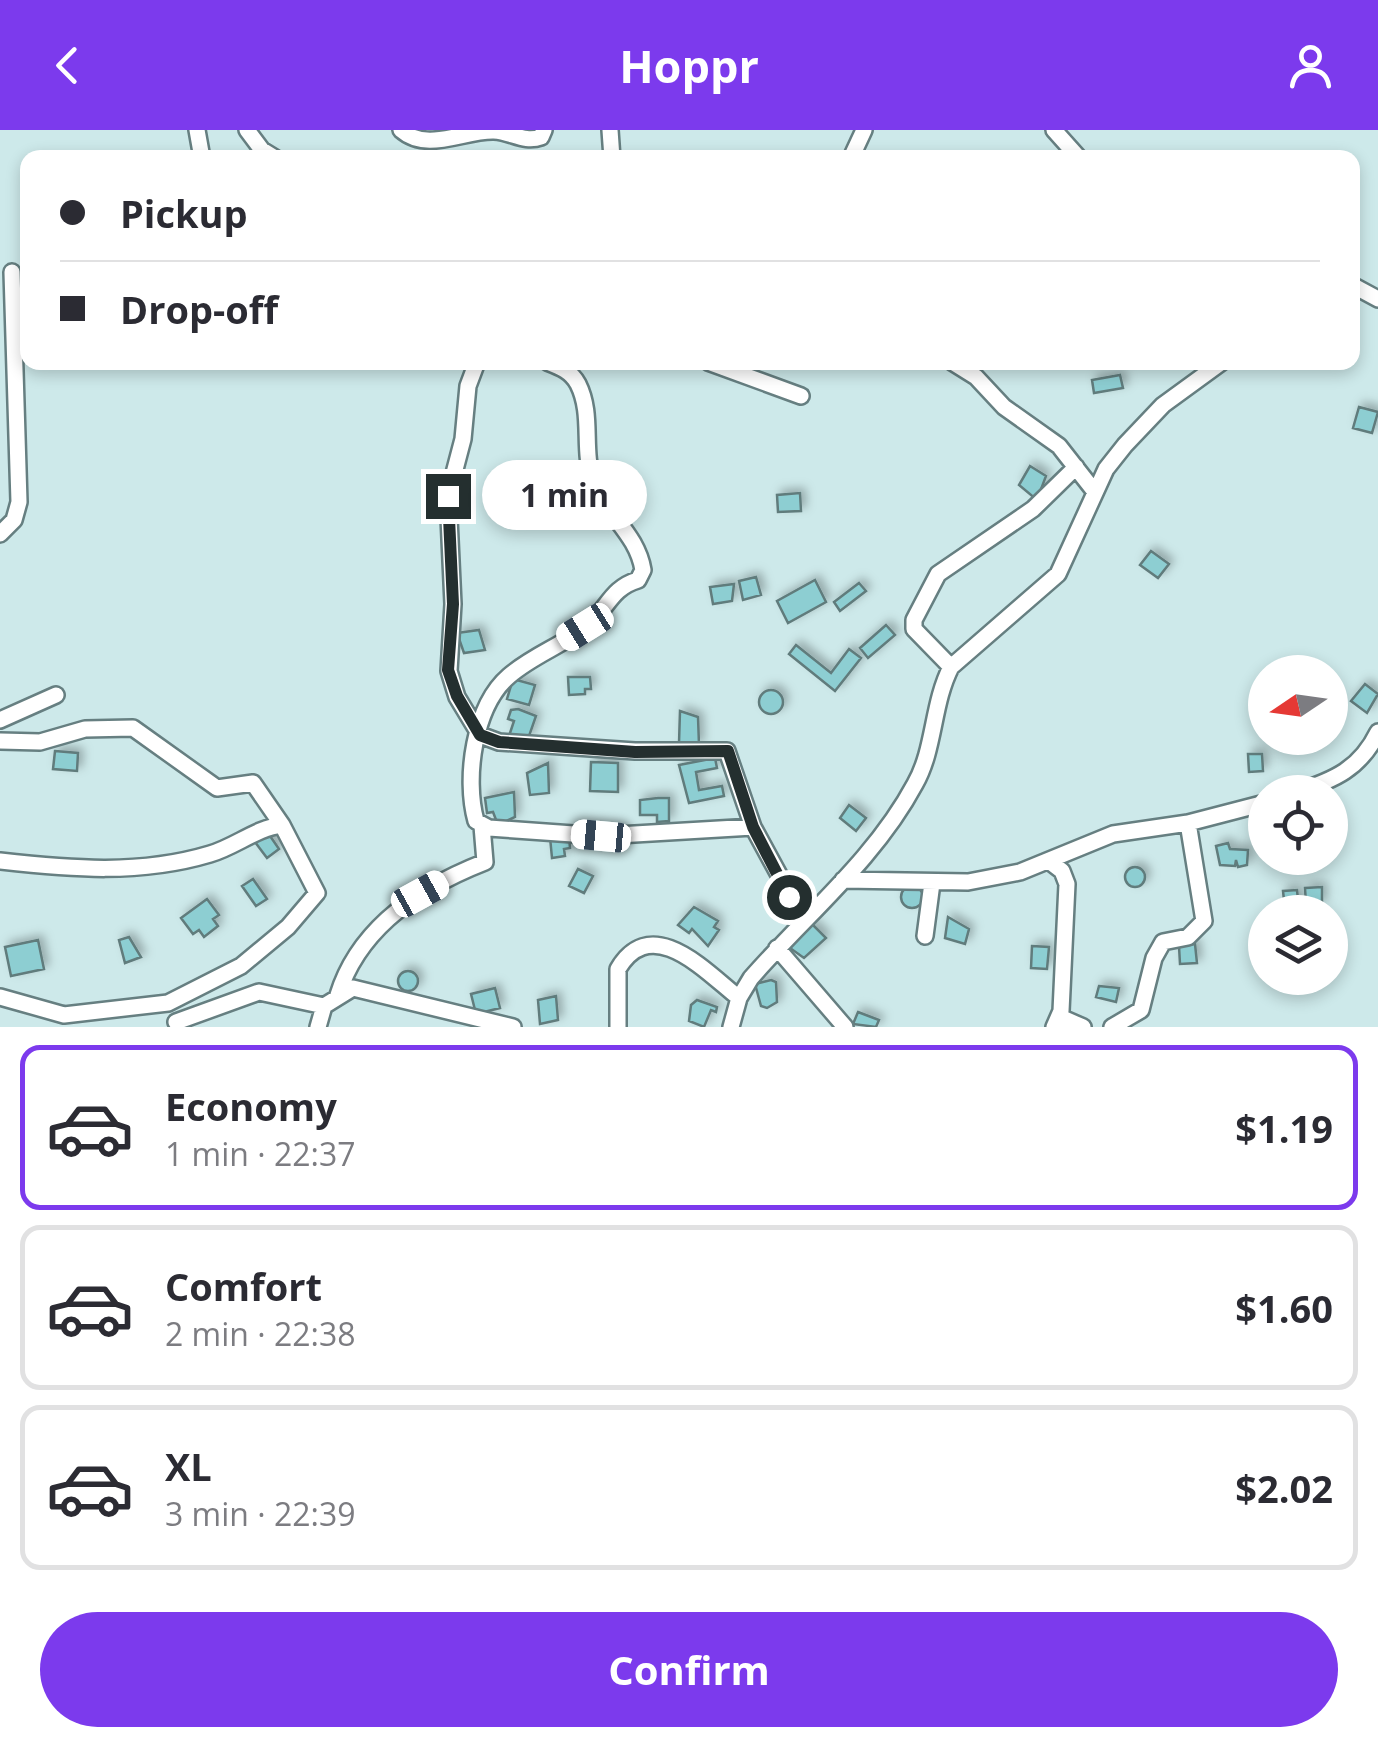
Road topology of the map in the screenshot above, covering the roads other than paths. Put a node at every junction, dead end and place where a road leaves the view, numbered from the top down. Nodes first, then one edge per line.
1 (401, 130) edge
2 (544, 130) edge
3 (1054, 130) edge
4 (527, 140) junction
5 (524, 150) edge
6 (1072, 150) edge
7 (12, 272) dead end
8 (0, 325) edge
9 (16, 333) junction
10 (474, 370) edge
11 (565, 370) edge
12 (730, 370) edge
13 (964, 370) edge
14 (1192, 370) edge
15 (1210, 370) edge
16 (1194, 381) junction
17 (800, 396) dead end
18 (1076, 468) junction
19 (1095, 492) junction
20 (0, 534) edge
21 (950, 667) junction
22 (56, 695) dead end
23 (0, 720) edge
24 (1378, 732) edge
25 (480, 735) junction
26 (0, 740) edge
27 (1342, 775) edge
28 (1248, 807) edge
29 (1188, 823) junction
30 (282, 825) junction
31 (482, 826) junction
32 (753, 827) junction
33 (0, 861) edge
34 (1049, 862) junction
35 (844, 880) junction
36 (932, 883) junction
37 (802, 919) junction
38 (925, 936) dead end
39 (777, 948) junction
40 (338, 995) junction
41 (0, 997) edge
42 (739, 998) junction
43 (168, 1003) junction
44 (324, 1006) junction
45 (1057, 1022) edge
46 (177, 1024) edge
47 (318, 1027) edge
48 (513, 1027) edge
49 (618, 1027) edge
50 (731, 1027) edge
51 (845, 1027) edge
52 (1083, 1027) edge
53 (1112, 1027) edge

1 - 4 street
2 - 4 street
3 - 6 street
4 - 5 street
7 - 9 street
8 - 9 street
9 - 20 street
10 - 25 street
11 - 25 street
12 - 17 street
13 - 18 street
14 - 16 street
15 - 16 street
16 - 19 street
18 - 19 street
18 - 21 street
19 - 21 street
21 - 35 street
22 - 23 street
24 - 27 street
25 - 31 street
25 - 32 street
26 - 30 street
28 - 29 street
29 - 34 street
29 - 53 street
30 - 33 street
30 - 43 street
31 - 32 street
31 - 40 street
32 - 37 street
34 - 36 street
34 - 45 street
35 - 36 street
35 - 37 street
36 - 38 street
37 - 39 street
39 - 42 street
39 - 51 street
40 - 44 street
40 - 48 street
41 - 43 street
42 - 49 street
42 - 50 street
43 - 46 street
44 - 46 street
44 - 47 street
45 - 52 street

